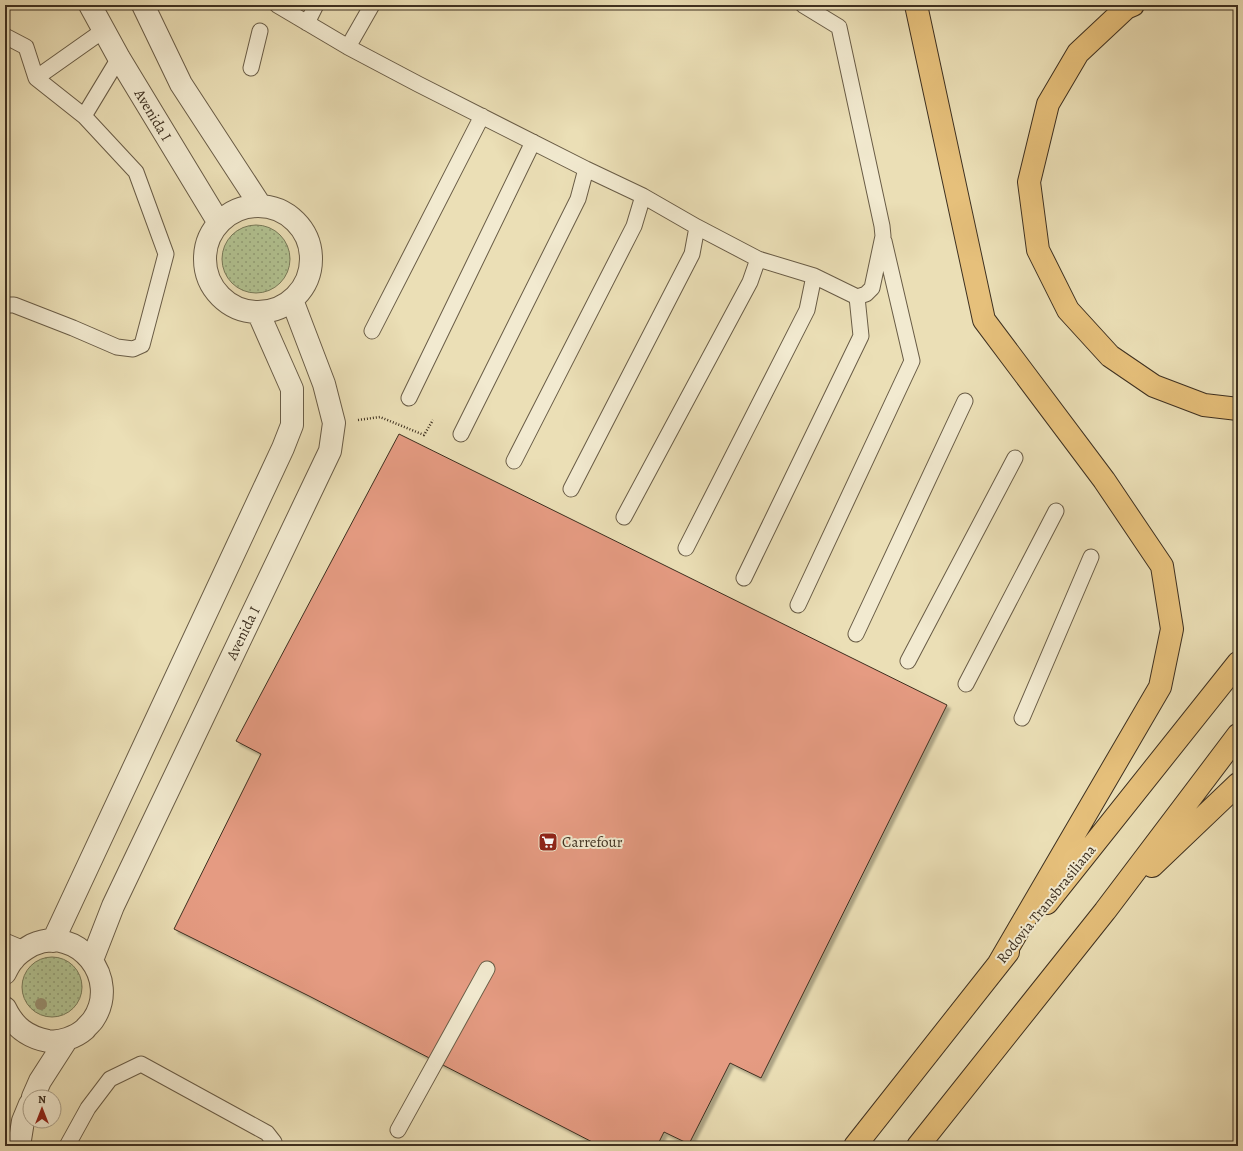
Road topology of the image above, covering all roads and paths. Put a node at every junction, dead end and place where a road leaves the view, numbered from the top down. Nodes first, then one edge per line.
1 (90, 5) edge
2 (143, 5) edge
3 (277, 5) edge
4 (316, 5) edge
5 (372, 5) edge
6 (803, 5) edge
7 (916, 5) edge
8 (1133, 5) edge
9 (307, 23) junction
10 (104, 30) junction
11 (260, 31) dead end
12 (5, 36) edge
13 (348, 47) junction
14 (119, 58) junction
15 (250, 68) dead end
16 (36, 78) junction
17 (84, 116) junction
18 (482, 116) junction
19 (533, 142) junction
20 (586, 169) junction
21 (643, 196) junction
22 (260, 205) junction
23 (218, 223) junction
24 (697, 227) junction
25 (883, 236) junction
26 (758, 259) junction
27 (814, 276) junction
28 (856, 297) junction
29 (292, 300) junction
30 (5, 305) edge
31 (258, 312) junction
32 (372, 331) dead end
33 (409, 398) dead end
34 (965, 402) dead end
35 (1238, 409) edge
36 (433, 420) dead end
37 (334, 423) junction
38 (461, 434) dead end
39 (1015, 458) dead end
40 (514, 461) dead end
41 (570, 490) dead end
42 (1056, 511) dead end
43 (624, 517) dead end
44 (686, 548) dead end
45 (1091, 557) dead end
46 (744, 578) dead end
47 (798, 605) dead end
48 (856, 634) dead end
49 (908, 661) dead end
50 (1238, 663) edge
51 (966, 684) dead end
52 (1022, 718) dead end
53 (1238, 735) edge
54 (1238, 784) edge
55 (1105, 911) junction
56 (53, 941) junction
57 (14, 945) edge
58 (92, 960) junction
59 (999, 963) junction
60 (487, 969) dead end
61 (5, 973) edge
62 (7, 1018) edge
63 (67, 1039) junction
64 (36, 1089) edge
65 (22, 1127) edge
66 (398, 1130) dead end
67 (19, 1146) edge
68 (67, 1146) edge
69 (272, 1146) edge
70 (855, 1146) edge
71 (918, 1146) edge

1 - 10 street, Avenida I
2 - 22 street
3 - 9 lane
4 - 9 lane
5 - 13 lane
6 - 25 lane
7 - 59 highway
8 - 35 highway
9 - 13 lane
10 - 14 street, Avenida I
10 - 16 lane
11 - 15 lane
12 - 16 lane
13 - 18 lane
14 - 17 lane
14 - 23 street, Avenida I
16 - 17 lane
17 - 30 lane
18 - 19 lane
18 - 32 lane
19 - 20 lane
19 - 33 lane
20 - 21 lane
20 - 38 lane
21 - 24 lane
21 - 40 lane
22 - 23 street
22 - 29 street
23 - 31 street
24 - 26 lane
24 - 41 lane
25 - 28 lane
25 - 47 lane
26 - 27 lane
26 - 43 lane
27 - 28 lane
27 - 44 lane
28 - 46 lane
29 - 31 street
29 - 37 street, Avenida I
31 - 56 street
34 - 48 lane
36 - 37 path
37 - 58 street, Avenida I
39 - 49 lane
42 - 51 lane
45 - 52 lane
50 - 59 highway, Rodovia Transbrasiliana
53 - 55 highway
54 - 55 highway
55 - 71 highway
56 - 57 street
56 - 58 street
57 - 61 street
58 - 63 street
59 - 70 highway, Rodovia Transbrasiliana
60 - 66 lane
62 - 63 street
63 - 64 street
65 - 67 street
68 - 69 lane

